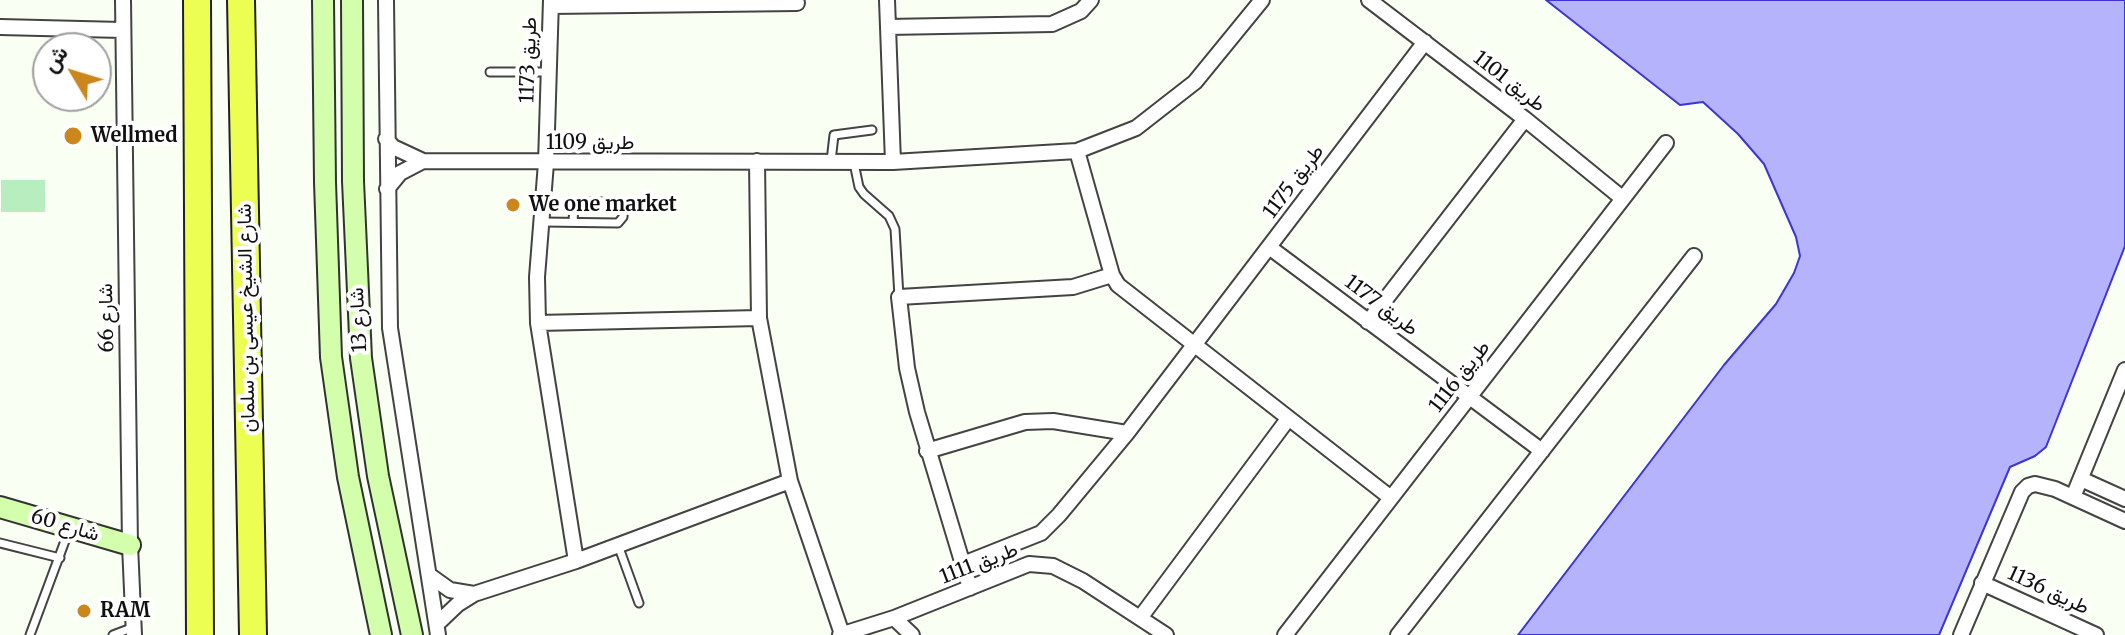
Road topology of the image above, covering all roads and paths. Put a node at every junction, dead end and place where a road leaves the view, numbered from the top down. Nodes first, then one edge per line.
1 (123, 0) edge
2 (197, 0) edge
3 (241, 0) edge
4 (323, 0) edge
5 (352, 0) edge
6 (386, 0) edge
7 (887, 0) edge
8 (1091, 0) edge
9 (1262, 0) edge
10 (1369, 0) edge
11 (720, 1) edge
12 (551, 3) edge
13 (797, 3) dead end
14 (0, 27) edge
15 (888, 27) junction
16 (122, 30) junction
17 (1425, 42) junction
18 (490, 72) dead end
19 (549, 72) junction
20 (1525, 119) junction
21 (872, 130) dead end
22 (386, 139) junction
23 (1666, 143) dead end
24 (1077, 151) junction
25 (423, 161) junction
26 (757, 161) junction
27 (831, 161) junction
28 (854, 162) junction
29 (893, 162) junction
30 (546, 163) junction
31 (387, 189) junction
32 (1622, 198) junction
33 (543, 222) junction
34 (573, 222) junction
35 (1269, 247) junction
36 (1694, 256) dead end
37 (1112, 275) junction
38 (899, 297) junction
39 (759, 318) junction
40 (1368, 322) junction
41 (538, 323) junction
42 (1194, 346) junction
43 (2125, 370) edge
44 (1469, 397) junction
45 (1288, 419) junction
46 (1127, 433) junction
47 (927, 451) junction
48 (1542, 451) junction
49 (2081, 479) junction
50 (790, 481) junction
51 (2073, 497) junction
52 (1391, 498) junction
53 (2125, 499) edge
54 (0, 507) edge
55 (2125, 521) edge
56 (70, 528) junction
57 (0, 543) edge
58 (130, 545) junction
59 (618, 545) junction
60 (60, 558) junction
61 (576, 561) junction
62 (963, 564) junction
63 (429, 575) junction
64 (1982, 583) junction
65 (970, 588) junction
66 (474, 594) junction
67 (639, 603) dead end
68 (894, 618) junction
69 (1140, 618) junction
70 (437, 629) edge
71 (134, 631) edge
72 (30, 635) edge
73 (113, 635) edge
74 (200, 635) edge
75 (253, 635) edge
76 (381, 635) edge
77 (412, 635) edge
78 (841, 635) edge
79 (912, 635) edge
80 (1166, 635) edge
81 (1285, 635) edge
82 (1398, 635) edge
83 (1961, 635) edge
84 (2096, 635) edge

1 - 16 street, شارع 66
2 - 74 highway
3 - 75 highway, شارع الشيخ عيسى بن سلمان
4 - 76 street, شارع 13
5 - 77 street, شارع 13
6 - 22 street
7 - 15 street
8 - 15 street
9 - 24 street, طريق 1109
10 - 17 street, طريق 1101
11 - 12 street, طريق 1173
11 - 13 street, طريق 1173
12 - 19 street, طريق 1173
14 - 16 street
15 - 29 street
16 - 58 street, شارع 66
17 - 20 street, طريق 1101
17 - 35 street, طريق 1175
18 - 19 lane
19 - 30 street, طريق 1173
20 - 32 street, طريق 1101
20 - 40 street
21 - 27 lane
22 - 25 street, طريق 1109
22 - 31 street
23 - 32 street, طريق 1116
24 - 29 street, طريق 1109
24 - 37 street
25 - 30 street, طريق 1109
25 - 31 street
26 - 27 street, طريق 1109
26 - 30 street, طريق 1109
26 - 39 street
27 - 28 street, طريق 1109
28 - 29 street, طريق 1109
28 - 38 lane
30 - 33 street, طريق 1173
31 - 63 street
32 - 44 street, طريق 1116
33 - 34 lane
33 - 41 street, طريق 1173
34 - 34 lane
35 - 40 street, طريق 1177
35 - 42 street, طريق 1175
36 - 48 street
37 - 38 street
37 - 42 street
38 - 47 street
39 - 41 street
39 - 50 street
40 - 44 street, طريق 1177
41 - 61 street, طريق 1173
42 - 45 street
42 - 46 street, طريق 1175
43 - 49 street
44 - 48 street, طريق 1177
44 - 52 street, طريق 1116
45 - 52 street
45 - 69 street
46 - 47 street
46 - 62 street, طريق 1175
47 - 62 street
48 - 82 street
49 - 51 street
49 - 53 street
50 - 59 street
50 - 78 street
51 - 55 street
51 - 64 street
52 - 81 street, طريق 1116
54 - 56 street, شارع 60
56 - 58 street, شارع 60
56 - 60 lane
57 - 60 lane
58 - 71 street, شارع 66
59 - 61 street
59 - 67 lane
60 - 72 lane
61 - 66 street
62 - 65 street
63 - 66 street
63 - 70 street
64 - 83 street
64 - 84 street, طريق 1136
65 - 68 street, طريق 1111
65 - 69 street, طريق 1111
66 - 70 street
68 - 78 street, طريق 1111
68 - 79 street
69 - 80 street, طريق 1111
71 - 73 lane

